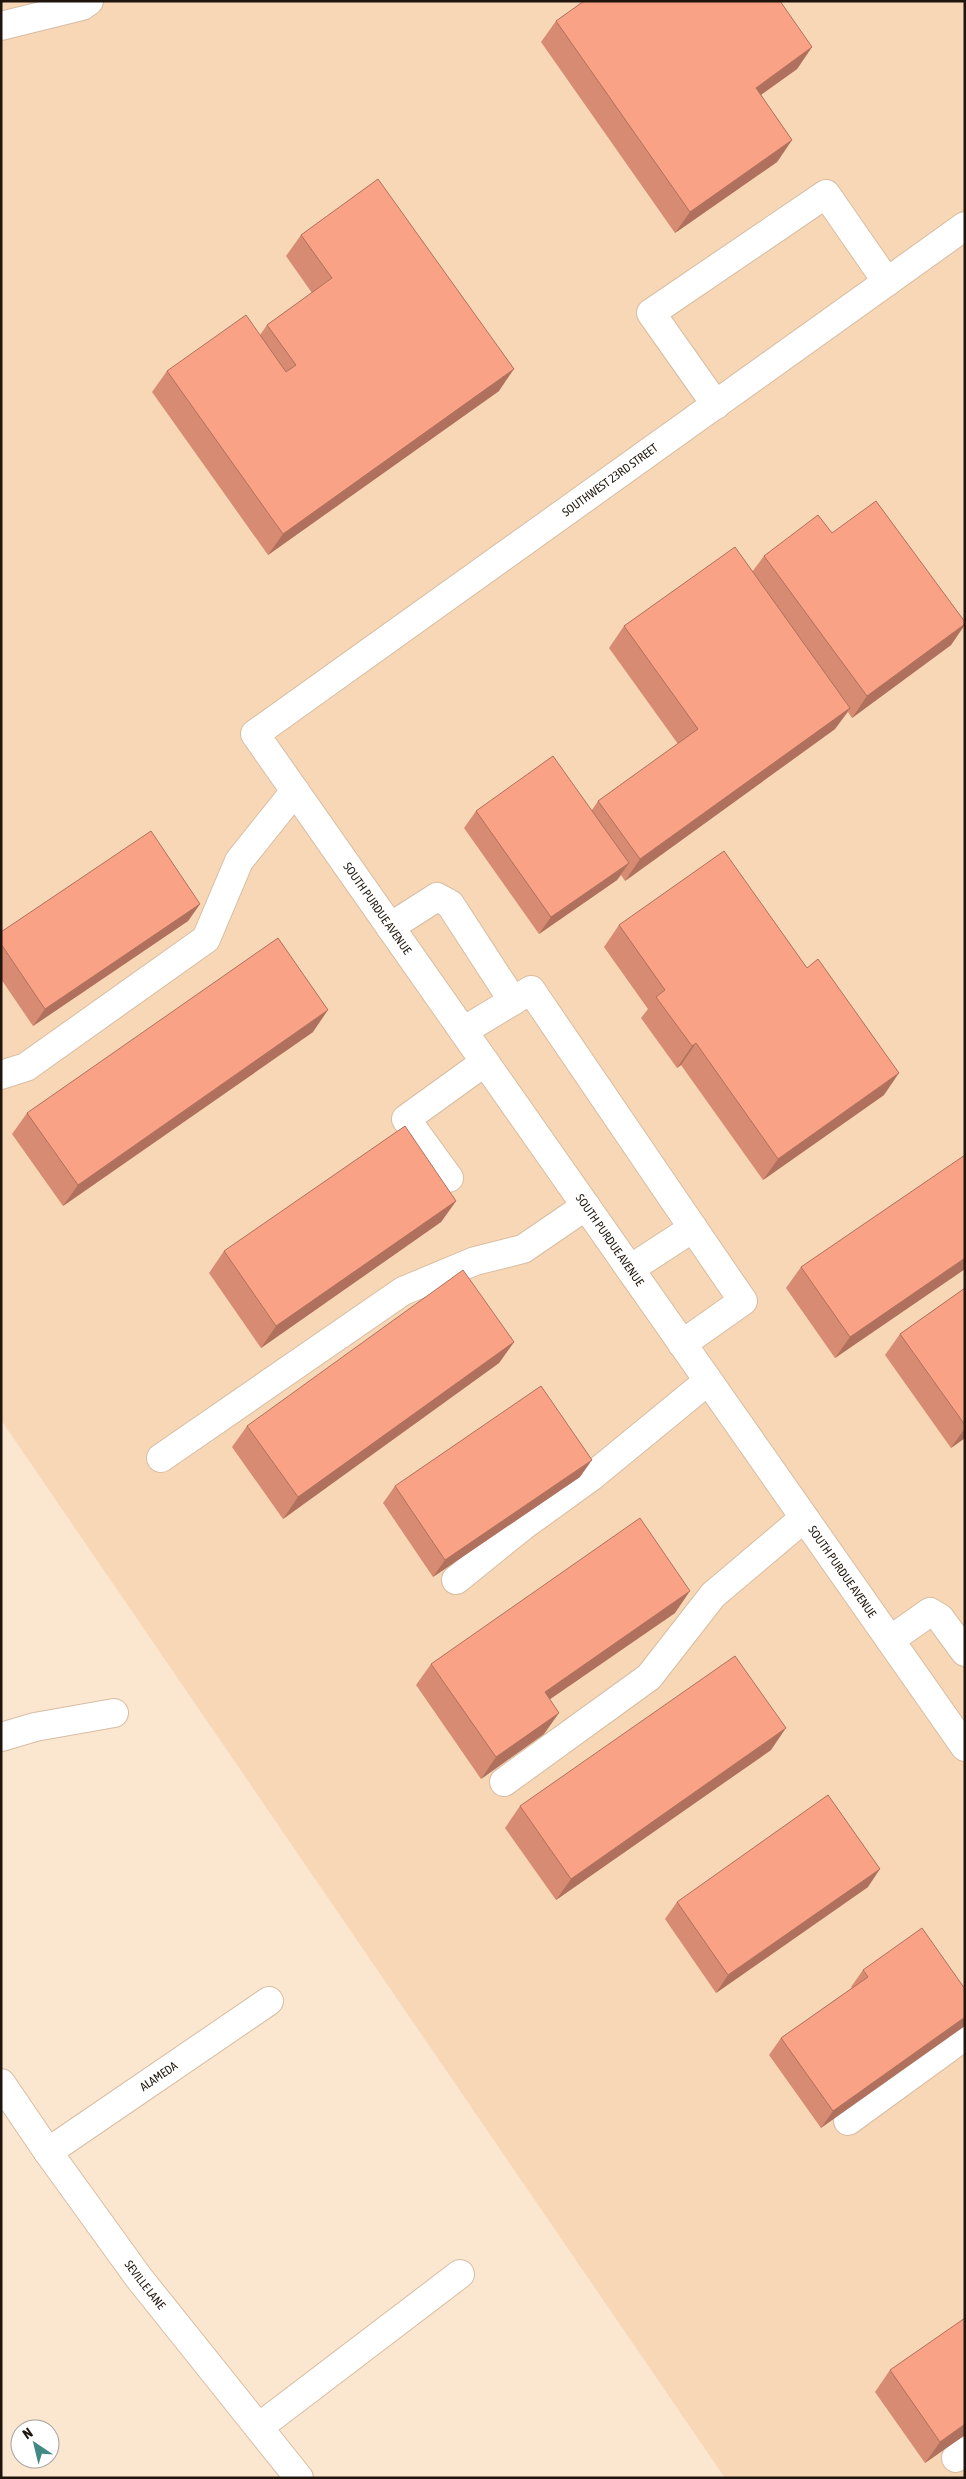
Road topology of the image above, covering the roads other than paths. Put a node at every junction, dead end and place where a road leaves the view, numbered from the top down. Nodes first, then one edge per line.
1 (89, 1) edge
2 (1, 26) edge
3 (965, 226) edge
4 (887, 282) junction
5 (716, 405) junction
6 (255, 734) joint
7 (295, 791) junction
8 (390, 927) junction
9 (513, 1001) junction
10 (463, 1031) junction
11 (485, 1062) junction
12 (1, 1075) edge
13 (449, 1178) dead end
14 (586, 1206) junction
15 (692, 1228) junction
16 (630, 1269) junction
17 (682, 1344) junction
18 (708, 1381) junction
19 (161, 1458) dead end
20 (804, 1518) junction
21 (456, 1580) dead end
22 (890, 1640) junction
23 (965, 1652) edge
24 (114, 1714) dead end
25 (1, 1737) edge
26 (965, 1747) edge
27 (504, 1782) edge
28 (269, 2001) dead end
29 (965, 2036) edge
30 (1, 2082) edge
31 (848, 2121) edge
32 (48, 2152) junction
33 (460, 2274) dead end
34 (259, 2427) junction
35 (299, 2478) edge

1 - 2 street
3 - 4 street, SOUTHWEST 23RD STREET
4 - 5 street, SOUTHWEST 23RD STREET
4 - 5 street
5 - 6 street, SOUTHWEST 23RD STREET
6 - 7 street, SOUTH PURDUE AVENUE
7 - 8 street, SOUTH PURDUE AVENUE
7 - 12 street
8 - 9 street
8 - 10 street, SOUTH PURDUE AVENUE
9 - 10 street
9 - 15 street
10 - 11 street, SOUTH PURDUE AVENUE
11 - 13 street
11 - 14 street, SOUTH PURDUE AVENUE
14 - 16 street, SOUTH PURDUE AVENUE
14 - 19 street
15 - 16 street
15 - 17 street
16 - 17 street, SOUTH PURDUE AVENUE
17 - 18 street, SOUTH PURDUE AVENUE
18 - 20 street, SOUTH PURDUE AVENUE
18 - 21 street
20 - 22 street, SOUTH PURDUE AVENUE
20 - 27 street
22 - 23 street
22 - 26 street, SOUTH PURDUE AVENUE
24 - 25 street
28 - 32 street, ALAMEDA
29 - 31 street
30 - 32 street, SEVILLE LANE
32 - 34 street, SEVILLE LANE
33 - 34 street
34 - 35 street, SEVILLE LANE

